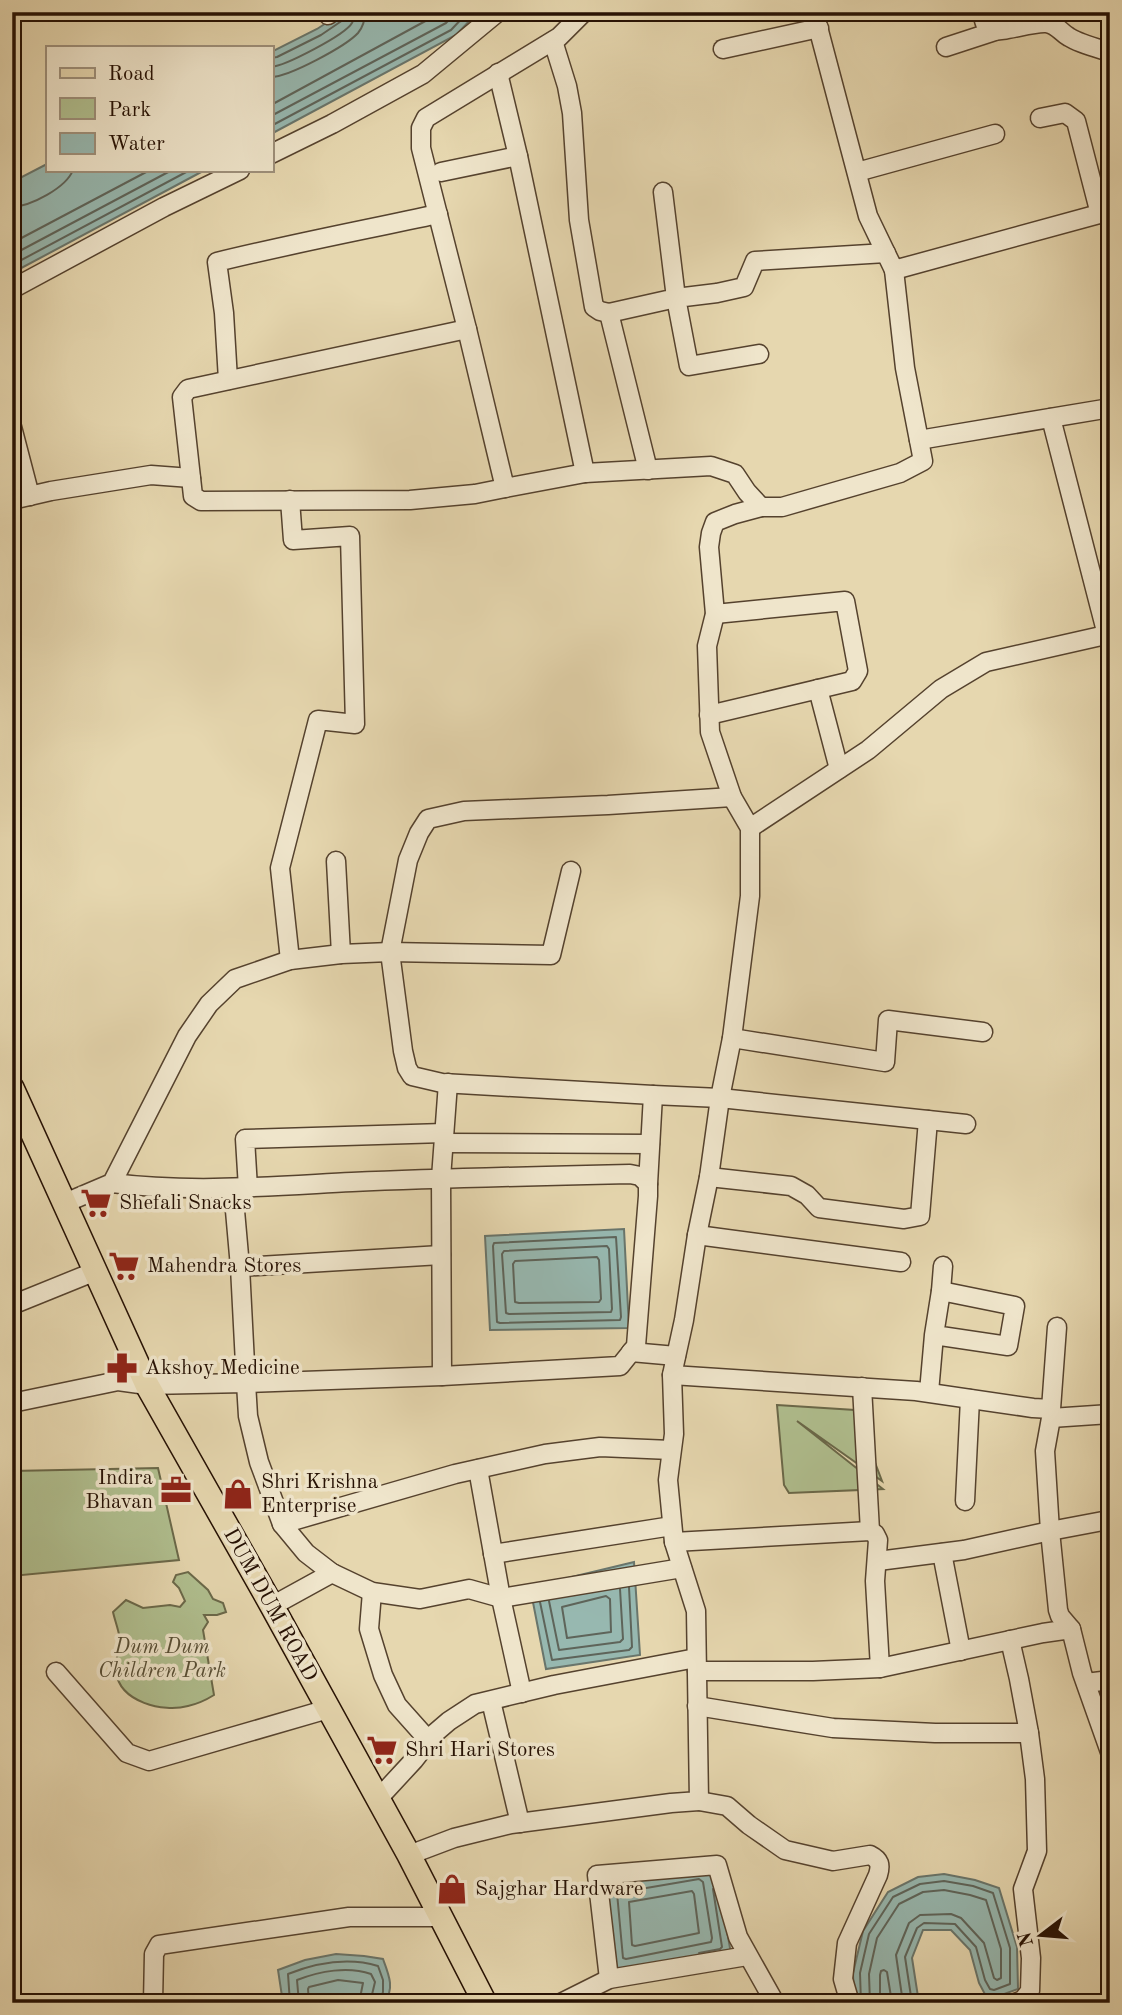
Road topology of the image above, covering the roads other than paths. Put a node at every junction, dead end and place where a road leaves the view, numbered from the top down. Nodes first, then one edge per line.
1 (498, 12) edge
2 (584, 12) edge
3 (982, 12) edge
4 (816, 20) edge
5 (995, 32) junction
6 (553, 41) junction
7 (946, 47) dead end
8 (723, 49) dead end
9 (1110, 52) edge
10 (498, 74) junction
11 (1040, 118) dead end
12 (995, 134) dead end
13 (273, 153) edge
14 (519, 156) junction
15 (236, 172) edge
16 (441, 172) dead end
17 (857, 172) junction
18 (663, 192) dead end
19 (1105, 213) edge
20 (438, 214) junction
21 (890, 262) junction
22 (12, 289) edge
23 (676, 298) junction
24 (609, 313) junction
25 (467, 329) junction
26 (759, 354) dead end
27 (228, 380) junction
28 (1110, 408) edge
29 (1051, 418) junction
30 (12, 427) edge
31 (919, 440) junction
32 (648, 470) junction
33 (585, 473) junction
34 (191, 478) junction
35 (505, 488) junction
36 (21, 498) edge
37 (290, 500) junction
38 (761, 507) junction
39 (715, 614) junction
40 (1108, 634) edge
41 (818, 689) junction
42 (709, 715) junction
43 (839, 769) junction
44 (732, 797) junction
45 (750, 828) junction
46 (336, 862) dead end
47 (570, 871) dead end
48 (390, 952) junction
49 (341, 954) junction
50 (290, 960) junction
51 (983, 1031) dead end
52 (732, 1038) junction
53 (448, 1083) junction
54 (12, 1088) edge
55 (653, 1096) junction
56 (720, 1098) junction
57 (928, 1120) junction
58 (19, 1123) edge
59 (966, 1125) dead end
60 (444, 1138) junction
61 (650, 1144) junction
62 (709, 1177) junction
63 (442, 1178) junction
64 (112, 1183) junction
65 (648, 1184) junction
66 (240, 1188) junction
67 (65, 1203) junction
68 (697, 1235) junction
69 (442, 1255) junction
70 (901, 1262) dead end
71 (943, 1266) dead end
72 (240, 1267) junction
73 (96, 1271) junction
74 (941, 1291) junction
75 (12, 1305) edge
76 (1057, 1327) dead end
77 (934, 1335) junction
78 (631, 1352) junction
79 (676, 1356) junction
80 (672, 1375) junction
81 (442, 1376) junction
82 (246, 1383) junction
83 (147, 1385) junction
84 (862, 1387) junction
85 (929, 1392) junction
86 (970, 1399) junction
87 (12, 1403) edge
88 (1051, 1414) junction
89 (1110, 1414) edge
90 (671, 1450) junction
91 (478, 1469) junction
92 (965, 1501) dead end
93 (1110, 1521) edge
94 (282, 1524) junction
95 (870, 1531) junction
96 (1050, 1531) junction
97 (673, 1534) junction
98 (942, 1553) junction
99 (493, 1554) junction
100 (878, 1561) junction
101 (682, 1568) junction
102 (332, 1573) junction
103 (372, 1592) junction
104 (501, 1598) junction
105 (272, 1606) junction
106 (1071, 1629) junction
107 (1010, 1640) junction
108 (961, 1651) junction
109 (697, 1664) junction
110 (880, 1668) junction
111 (56, 1672) dead end
112 (1110, 1680) edge
113 (1086, 1683) junction
114 (522, 1693) junction
115 (491, 1701) junction
116 (697, 1706) junction
117 (328, 1709) junction
118 (1029, 1733) junction
119 (430, 1742) junction
120 (1110, 1752) edge
121 (377, 1800) junction
122 (699, 1801) junction
123 (520, 1823) junction
124 (409, 1856) junction
125 (440, 1917) junction
126 (747, 1956) junction
127 (609, 1979) junction
128 (153, 2003) edge
129 (485, 2003) edge
130 (561, 2003) edge
131 (775, 2003) edge
132 (850, 2003) edge
133 (1015, 2003) edge

1 - 13 street
2 - 6 street
3 - 5 street
4 - 8 street
4 - 17 street
5 - 7 street
5 - 9 street
6 - 10 street
6 - 24 street
10 - 14 street
10 - 20 street
11 - 19 street
12 - 17 street
14 - 16 street
14 - 33 street
15 - 22 street
17 - 21 street
18 - 23 street
19 - 21 street
20 - 25 street
20 - 27 street
21 - 23 street
21 - 31 street
23 - 24 street
23 - 26 street
24 - 32 street
25 - 27 street
25 - 35 street
27 - 34 street
28 - 29 street
29 - 31 street
29 - 40 street
30 - 36 street
31 - 38 street
32 - 33 street
32 - 38 street
33 - 35 street
34 - 36 street
34 - 37 street
35 - 37 street
37 - 50 street
38 - 39 street
39 - 41 street
39 - 42 street
40 - 43 street
41 - 42 street
41 - 43 street
42 - 44 street
43 - 45 street
44 - 45 street
44 - 48 street
45 - 52 street
46 - 49 street
47 - 48 street
48 - 49 street
48 - 53 street
49 - 50 street
50 - 64 street
51 - 52 street
52 - 56 street
53 - 55 street
53 - 60 street
54 - 58 main road, DUM DUM ROAD
55 - 56 street
55 - 61 street
56 - 57 street
56 - 62 street
57 - 59 street
57 - 62 street
58 - 67 main road, DUM DUM ROAD
60 - 61 street
60 - 63 street
60 - 66 street
61 - 65 street
62 - 68 street
63 - 65 street
63 - 66 street
63 - 69 street
64 - 66 street
64 - 67 street
65 - 78 street
66 - 72 street
67 - 73 main road, DUM DUM ROAD
68 - 70 street
68 - 79 street
69 - 72 street
69 - 81 street
71 - 74 street
72 - 82 street
73 - 75 street
73 - 83 main road, DUM DUM ROAD
74 - 77 street
74 - 77 street
76 - 88 street
77 - 85 street
78 - 79 street
78 - 81 street
79 - 80 street
80 - 84 street
80 - 90 street
81 - 82 street
82 - 83 street
82 - 94 street
83 - 87 street
83 - 105 main road, DUM DUM ROAD
84 - 85 street
84 - 95 street
85 - 86 street
86 - 88 street
86 - 92 street
88 - 89 street
88 - 96 street
90 - 91 street
90 - 97 street
91 - 94 street
91 - 99 street
93 - 96 street
94 - 102 street
95 - 97 street
95 - 100 street
96 - 98 street
96 - 106 street
97 - 99 street
97 - 101 street
98 - 100 street
98 - 108 street
99 - 104 street
100 - 110 street
101 - 104 street
101 - 109 street
102 - 103 street
102 - 105 street
103 - 104 street
103 - 119 street
104 - 114 street
105 - 117 main road, DUM DUM ROAD
106 - 107 street
106 - 113 street
107 - 108 street
107 - 118 street
108 - 110 street
109 - 110 street
109 - 114 street
109 - 116 street
111 - 117 street
112 - 113 street
113 - 120 street
114 - 115 street
115 - 119 street
115 - 123 street
116 - 118 street
116 - 122 street
117 - 121 main road, DUM DUM ROAD
118 - 133 street
119 - 121 street
121 - 124 main road, DUM DUM ROAD
122 - 123 street
122 - 132 street
123 - 124 street
124 - 125 main road, DUM DUM ROAD
125 - 128 street
125 - 129 main road, DUM DUM ROAD
126 - 127 street
126 - 127 street
126 - 131 street
127 - 130 street

